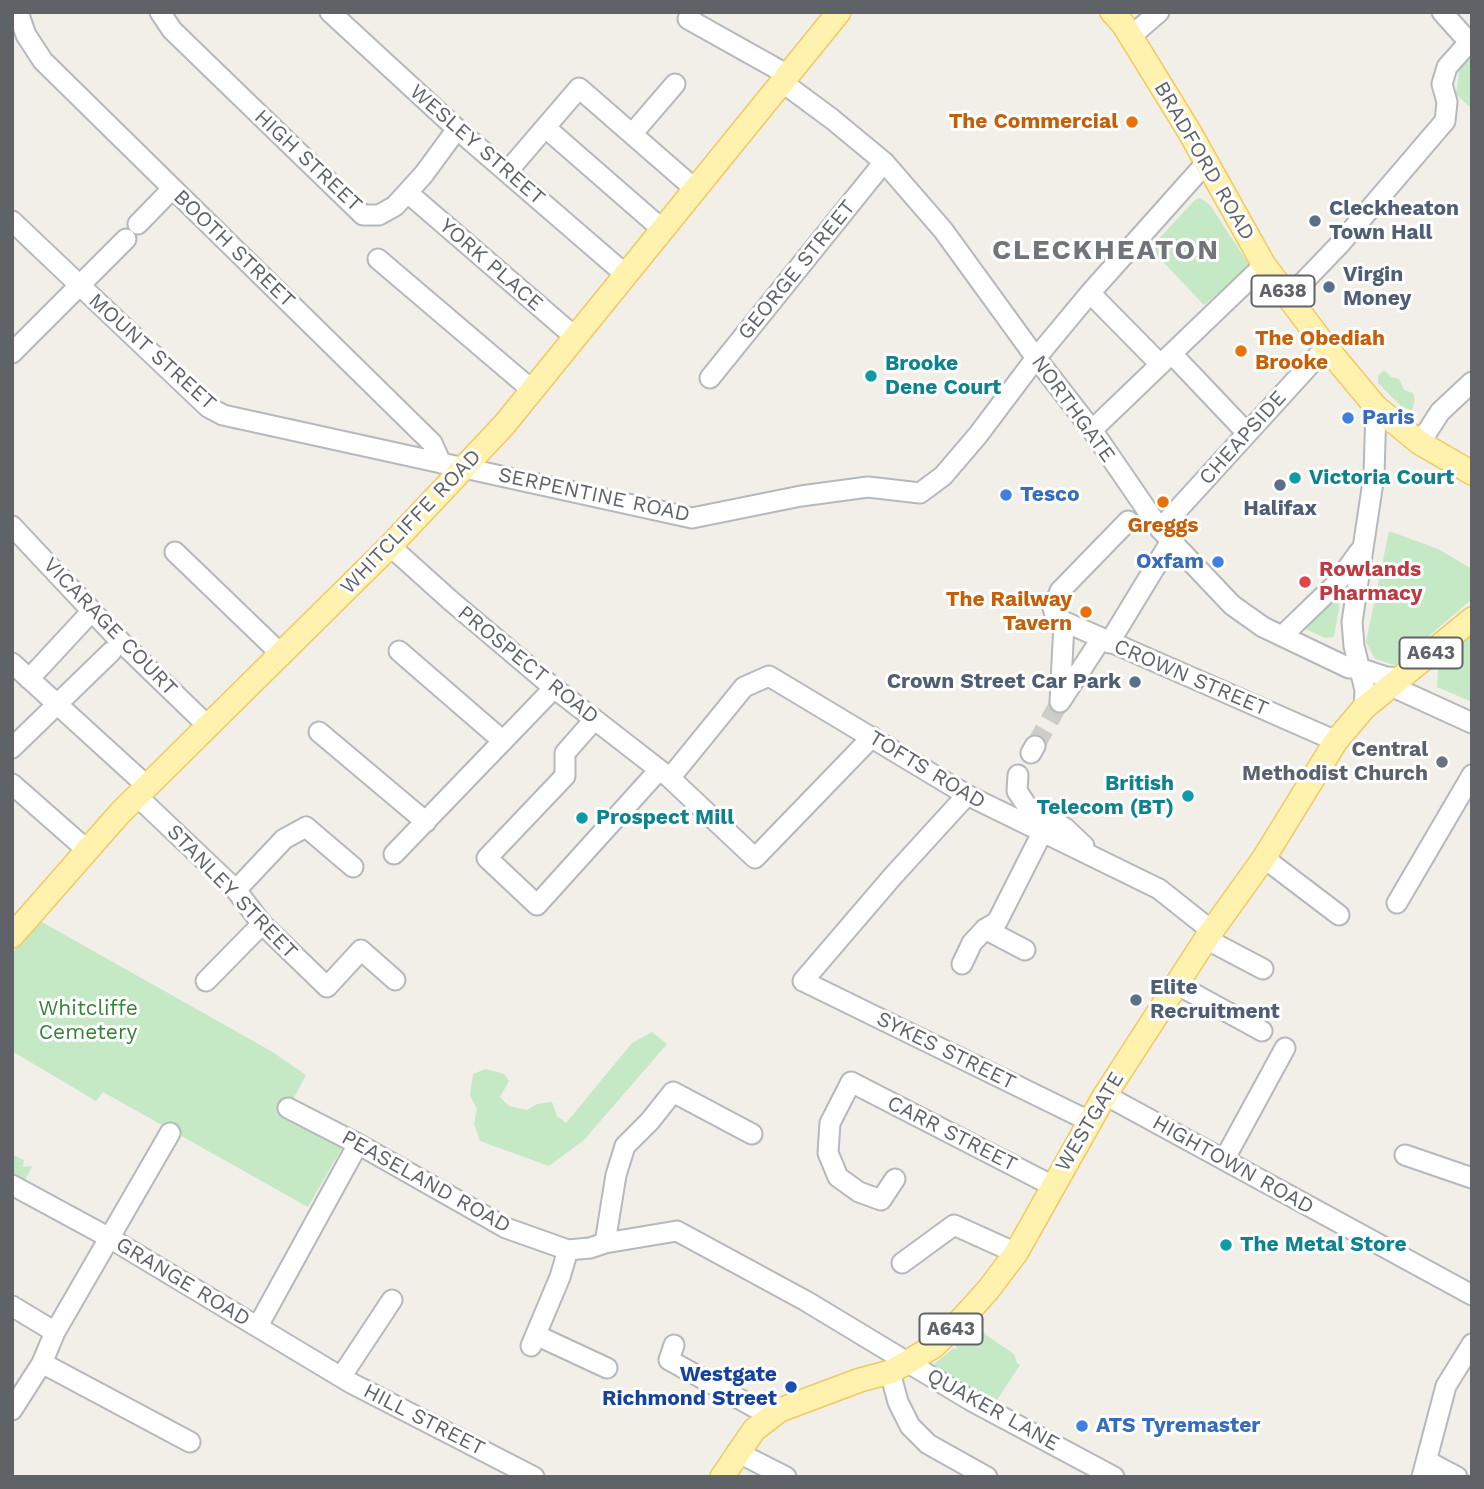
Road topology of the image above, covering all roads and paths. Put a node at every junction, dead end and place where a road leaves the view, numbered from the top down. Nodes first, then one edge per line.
1 (18, 12) edge
2 (160, 12) edge
3 (330, 12) edge
4 (691, 12) edge
5 (839, 12) edge
6 (1112, 12) edge
7 (1159, 12) edge
8 (1442, 12) edge
9 (1130, 37) junction
10 (1470, 40) edge
11 (785, 78) junction
12 (675, 84) dead end
13 (546, 128) junction
14 (457, 129) junction
15 (632, 134) junction
16 (884, 162) junction
17 (1206, 163) junction
18 (507, 172) junction
19 (172, 189) junction
20 (695, 190) junction
21 (408, 192) junction
22 (12, 220) edge
23 (663, 230) junction
24 (379, 259) dead end
25 (1264, 265) junction
26 (626, 275) junction
27 (79, 285) junction
28 (1090, 293) junction
29 (1288, 298) junction
30 (575, 337) junction
31 (1326, 347) junction
32 (12, 352) edge
33 (1036, 358) junction
34 (1166, 359) junction
35 (710, 379) dead end
36 (1472, 382) edge
37 (532, 390) junction
38 (1376, 407) junction
39 (1092, 430) junction
40 (1247, 433) junction
41 (1413, 437) junction
42 (1374, 450) junction
43 (441, 463) junction
44 (465, 468) junction
45 (1472, 473) edge
46 (1128, 521) dead end
47 (12, 526) edge
48 (1165, 535) junction
49 (390, 545) junction
50 (1363, 547) junction
51 (176, 552) dead end
52 (92, 611) junction
53 (1058, 615) junction
54 (1472, 619) edge
55 (1282, 636) junction
56 (1105, 641) junction
57 (399, 651) dead end
58 (111, 652) dead end
59 (282, 655) junction
60 (12, 663) edge
61 (1360, 668) junction
62 (29, 678) junction
63 (1396, 682) junction
64 (554, 688) junction
65 (57, 704) junction
66 (1364, 708) junction
67 (594, 720) junction
68 (1472, 723) edge
69 (209, 727) junction
70 (319, 732) dead end
71 (872, 737) junction
72 (503, 741) junction
73 (1336, 741) junction
74 (12, 748) edge
75 (664, 774) junction
76 (1018, 775) dead end
77 (1472, 775) edge
78 (12, 784) edge
79 (143, 792) junction
80 (967, 795) junction
81 (426, 822) junction
82 (1042, 833) junction
83 (87, 850) junction
84 (394, 854) dead end
85 (1096, 858) junction
86 (1264, 859) junction
87 (353, 867) dead end
88 (236, 890) junction
89 (1397, 903) dead end
90 (1339, 915) dead end
91 (262, 924) junction
92 (985, 929) junction
93 (1209, 935) junction
94 (12, 936) edge
95 (1025, 950) dead end
96 (961, 964) dead end
97 (1263, 969) dead end
98 (206, 981) dead end
99 (395, 981) dead end
100 (1176, 984) junction
101 (1262, 1031) dead end
102 (1285, 1048) dead end
103 (1105, 1096) junction
104 (288, 1108) dead end
105 (1089, 1121) junction
106 (170, 1133) dead end
107 (752, 1134) dead end
108 (358, 1144) junction
109 (1405, 1155) dead end
110 (1224, 1160) junction
111 (1472, 1178) edge
112 (895, 1179) dead end
113 (12, 1185) edge
114 (1053, 1186) junction
115 (108, 1237) junction
116 (605, 1242) junction
117 (568, 1250) junction
118 (1016, 1253) junction
119 (902, 1263) dead end
120 (1472, 1295) edge
121 (392, 1300) dead end
122 (12, 1306) edge
123 (258, 1326) junction
124 (55, 1332) junction
125 (1472, 1344) edge
126 (674, 1345) dead end
127 (42, 1363) junction
128 (899, 1367) junction
129 (608, 1368) dead end
130 (346, 1380) junction
131 (12, 1410) edge
132 (772, 1417) junction
133 (190, 1442) dead end
134 (737, 1452) junction
135 (1425, 1469) edge
136 (534, 1477) edge
137 (722, 1477) edge
138 (786, 1477) edge
139 (987, 1477) edge
140 (1114, 1477) edge
141 (1457, 1477) edge

1 - 19 street, BOOTH STREET
2 - 21 street, HIGH STREET
3 - 14 street, WESLEY STREET
4 - 11 street, NORTHGATE
5 - 11 main road, WHITCLIFFE ROAD
6 - 9 main road, BRADFORD ROAD / A638
7 - 9 street
8 - 10 street
9 - 17 main road, BRADFORD ROAD / A638
10 - 29 street
11 - 16 street, NORTHGATE
11 - 20 main road, WHITCLIFFE ROAD
12 - 15 street
13 - 15 street
13 - 18 street
13 - 23 street
14 - 18 street, WESLEY STREET
14 - 21 street, HIGH STREET
15 - 20 street
16 - 33 street, NORTHGATE
16 - 35 street, GEORGE STREET
17 - 25 main road, BRADFORD ROAD / A638
17 - 28 street
18 - 26 street, WESLEY STREET
19 - 27 street
19 - 43 street, BOOTH STREET
20 - 23 main road, WHITCLIFFE ROAD
21 - 30 street, YORK PLACE
22 - 27 street, MOUNT STREET
23 - 26 main road, WHITCLIFFE ROAD
24 - 37 street
25 - 29 main road, BRADFORD ROAD / A638
25 - 34 street
26 - 30 main road, WHITCLIFFE ROAD
27 - 32 street
27 - 43 street, MOUNT STREET
28 - 33 street
28 - 34 street
29 - 31 main road, BRADFORD ROAD / A638
30 - 37 main road, WHITCLIFFE ROAD
31 - 38 main road, BRADFORD ROAD / A638
31 - 40 street, CHEAPSIDE
33 - 39 street, NORTHGATE
33 - 44 street, SERPENTINE ROAD
34 - 39 street
34 - 40 street
36 - 41 street
37 - 44 main road, WHITCLIFFE ROAD
38 - 41 main road, A638
38 - 42 street
39 - 48 street, NORTHGATE
40 - 48 street, CHEAPSIDE
41 - 42 street
41 - 45 main road, A638
42 - 50 street
43 - 44 street
44 - 49 main road, WHITCLIFFE ROAD
46 - 53 street
47 - 52 street, VICARAGE COURT
48 - 55 street, NORTHGATE
48 - 56 street, CHEAPSIDE
49 - 59 main road, WHITCLIFFE ROAD
49 - 64 street, PROSPECT ROAD
50 - 55 street
50 - 61 street
51 - 59 street
52 - 62 street
52 - 69 street, VICARAGE COURT
53 - 56 street, CROWN STREET
53 - 56 street, CHEAPSIDE
54 - 63 main road, A643
55 - 61 street, NORTHGATE
56 - 73 street, CROWN STREET
57 - 72 street
58 - 65 street
59 - 69 main road, WHITCLIFFE ROAD
60 - 62 street, STANLEY STREET
61 - 63 street, NORTHGATE
61 - 66 street
62 - 65 street, STANLEY STREET
63 - 66 main road, WESTGATE / A643
63 - 68 street, NORTHGATE
64 - 67 street, PROSPECT ROAD
64 - 72 street
65 - 74 street
65 - 79 street, STANLEY STREET
66 - 73 main road, WESTGATE / A643
67 - 75 street, PROSPECT ROAD
67 - 75 street
69 - 79 main road, WHITCLIFFE ROAD
70 - 81 street
71 - 75 street, TOFTS ROAD
71 - 75 street, PROSPECT ROAD
71 - 80 street, TOFTS ROAD
72 - 81 street
73 - 86 main road, WESTGATE / A643
76 - 85 street
77 - 89 street
78 - 83 street
79 - 83 main road, WHITCLIFFE ROAD
79 - 88 street, STANLEY STREET
80 - 82 street, TOFTS ROAD
80 - 105 street, SYKES STREET
81 - 84 street
82 - 85 street, TOFTS ROAD
82 - 92 street
83 - 94 main road, WHITCLIFFE ROAD
85 - 93 street, TOFTS ROAD
86 - 90 street
86 - 93 main road, WESTGATE / A643
87 - 88 street
88 - 91 street, STANLEY STREET
91 - 98 street
91 - 99 street, STANLEY STREET
92 - 95 street
92 - 96 street
93 - 97 street, TOFTS ROAD
93 - 100 main road, WESTGATE / A643
100 - 101 street
100 - 103 main road, WESTGATE / A643
102 - 110 street
103 - 105 main road, WESTGATE / A643
103 - 110 street, HIGHTOWN ROAD
104 - 108 street, PEASELAND ROAD
105 - 114 main road, WESTGATE / A643
106 - 115 street
107 - 116 street
108 - 117 street, PEASELAND ROAD
108 - 123 street
109 - 111 street
110 - 120 street, HIGHTOWN ROAD
112 - 114 street, CARR STREET
113 - 115 street, GRANGE ROAD
114 - 118 main road, WESTGATE / A643
115 - 123 street, GRANGE ROAD
115 - 124 street
116 - 117 street
116 - 128 street
117 - 129 street
118 - 119 street
118 - 128 main road, WESTGATE / A643
121 - 130 street
122 - 124 street
123 - 130 street, GRANGE ROAD
124 - 127 street
125 - 135 street
126 - 132 street
127 - 131 street
127 - 133 street
128 - 132 main road, WESTGATE / A643
128 - 139 street
128 - 140 street, QUAKER LANE
130 - 136 street, HILL STREET
132 - 134 main road, WESTGATE / A643
134 - 137 main road, WESTGATE / A643
134 - 138 street
135 - 141 street

